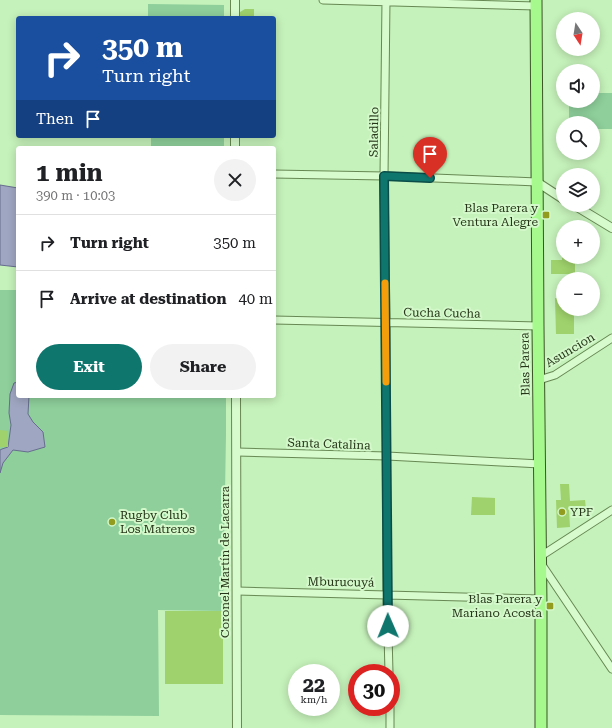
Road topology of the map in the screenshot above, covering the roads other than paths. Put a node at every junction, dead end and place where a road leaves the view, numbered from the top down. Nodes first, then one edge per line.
1 (235, 0) edge
2 (323, 0) edge
3 (386, 1) edge
4 (536, 3) edge
5 (235, 16) edge
6 (276, 174) edge
7 (384, 176) junction
8 (538, 182) junction
9 (556, 194) edge
10 (586, 212) edge
11 (612, 228) edge
12 (276, 320) edge
13 (386, 322) junction
14 (538, 326) junction
15 (612, 338) edge
16 (539, 380) junction
17 (236, 398) edge
18 (237, 452) junction
19 (386, 456) junction
20 (540, 464) junction
21 (612, 510) edge
22 (541, 560) junction
23 (237, 591) junction
24 (387, 594) junction
25 (541, 599) junction
26 (389, 664) edge
27 (612, 669) edge
28 (390, 716) edge
29 (237, 728) edge
30 (390, 728) edge
31 (541, 728) edge

1 - 5 street
2 - 3 street
3 - 4 street
3 - 7 street, Saladillo
4 - 8 main road, Blas Parera
6 - 7 street
7 - 8 street
7 - 13 street, Saladillo
8 - 9 street
8 - 14 main road, Blas Parera
10 - 11 street
12 - 13 street, Cucha Cucha
13 - 14 street, Cucha Cucha
13 - 19 street, Saladillo
14 - 16 main road, Blas Parera
15 - 16 street, Asuncion
16 - 20 main road, Blas Parera
17 - 18 street, Coronel Martín de Lacarra
18 - 19 street, Santa Catalina
18 - 23 street, Coronel Martín de Lacarra
19 - 20 street, Santa Catalina
19 - 24 street, Saladillo
20 - 22 main road, Blas Parera
21 - 22 street
22 - 25 main road, Blas Parera
22 - 27 street
23 - 24 street, Mburucuyá
23 - 29 street, Coronel Martín de Lacarra
24 - 25 street, Mburucuyá
24 - 26 street, Saladillo
25 - 31 main road, Blas Parera
28 - 30 street

